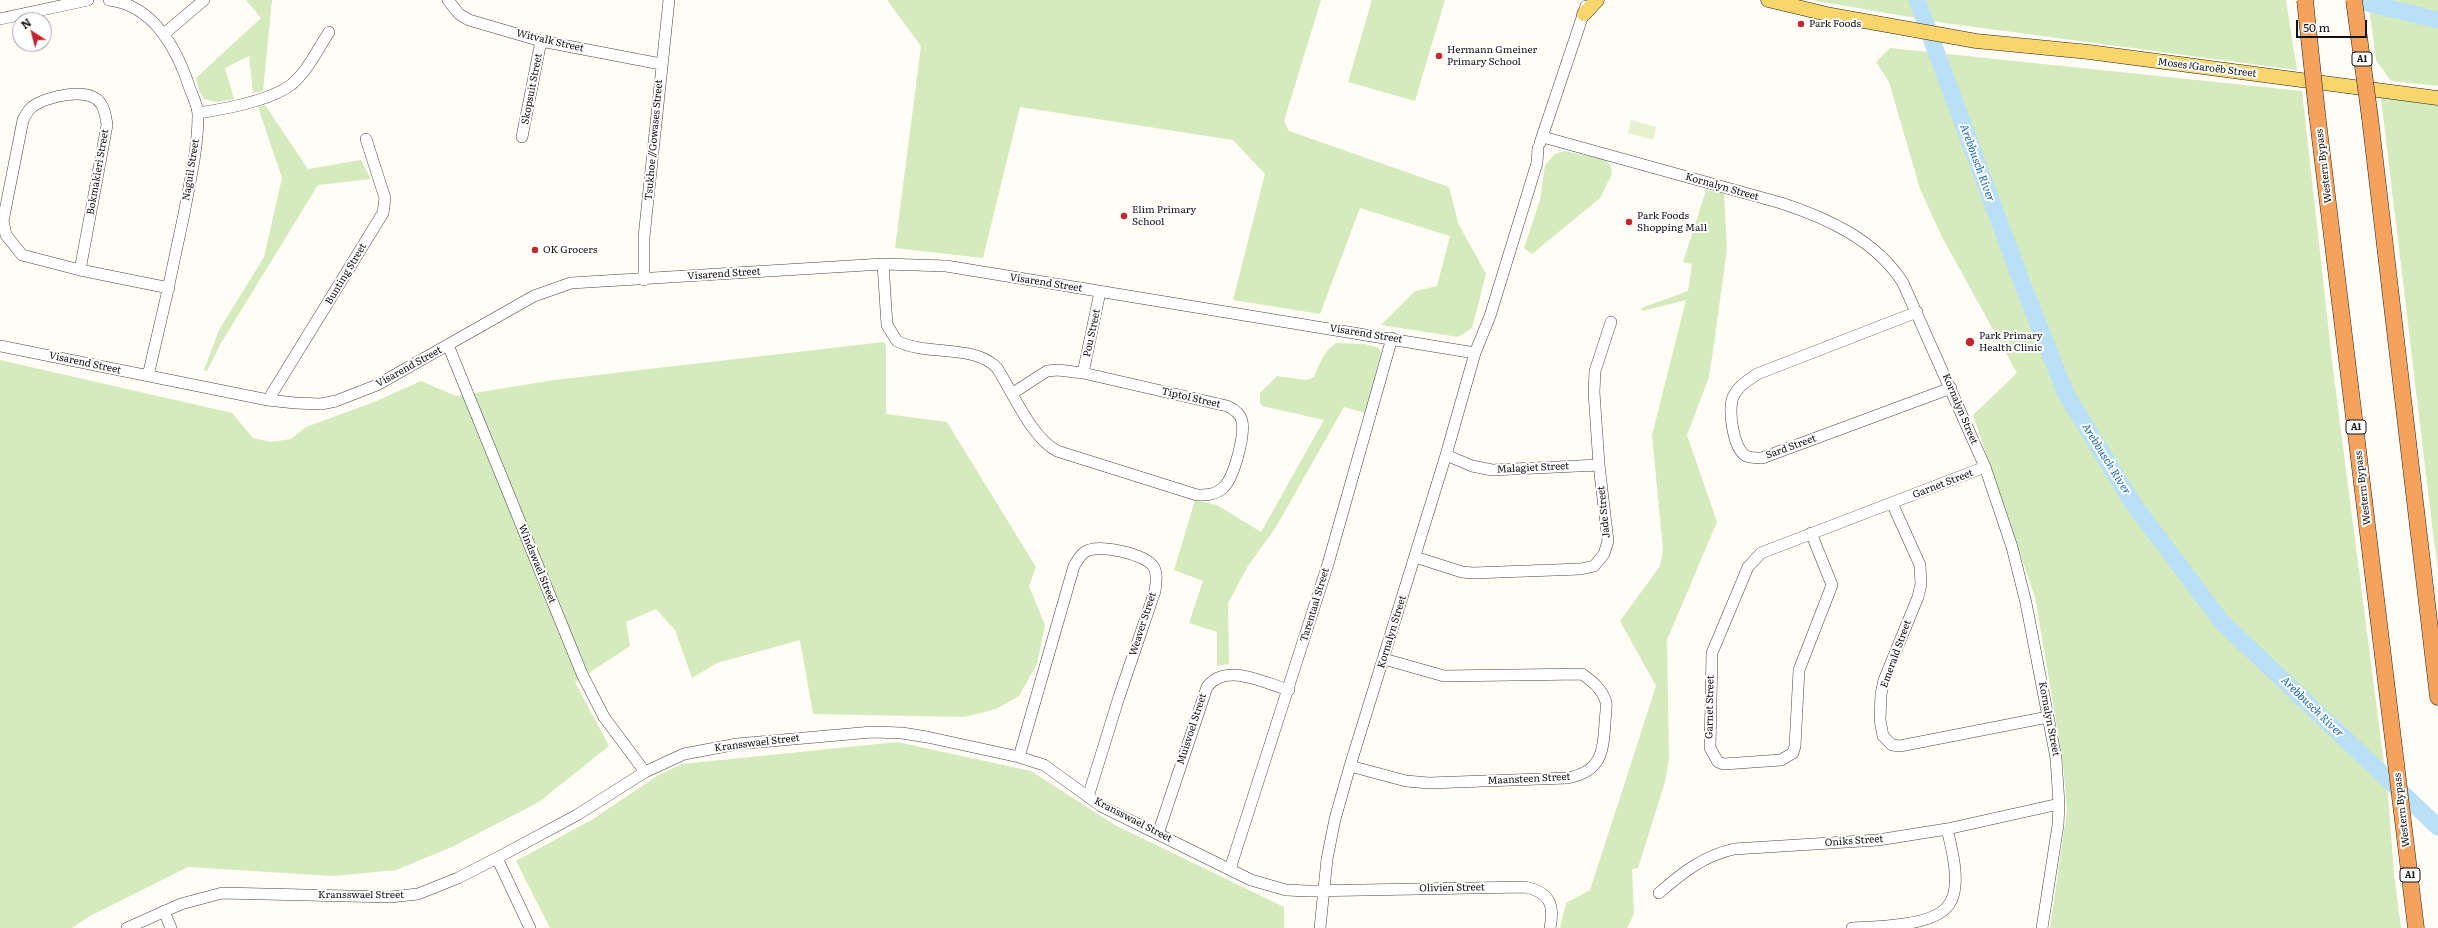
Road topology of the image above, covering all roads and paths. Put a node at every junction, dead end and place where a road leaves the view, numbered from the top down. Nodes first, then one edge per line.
1 (88, 0) edge
2 (109, 0) edge
3 (204, 0) edge
4 (448, 0) edge
5 (669, 0) edge
6 (1768, 0) edge
7 (2305, 0) edge
8 (2354, 0) edge
9 (1589, 4) edge
10 (0, 19) edge
11 (329, 32) dead end
12 (164, 34) junction
13 (541, 41) junction
14 (661, 64) junction
15 (2438, 98) edge
16 (198, 113) junction
17 (522, 137) dead end
18 (1543, 137) junction
19 (366, 139) dead end
20 (883, 264) junction
21 (80, 270) junction
22 (644, 280) junction
23 (169, 288) junction
24 (1100, 292) junction
25 (1917, 312) junction
26 (1611, 322) dead end
27 (1392, 338) junction
28 (448, 345) junction
29 (0, 346) edge
30 (1475, 353) junction
31 (1083, 373) junction
32 (148, 376) junction
33 (1951, 388) junction
34 (1013, 393) junction
35 (268, 400) junction
36 (1446, 456) junction
37 (1599, 465) junction
38 (1985, 467) junction
39 (1892, 504) junction
40 (1811, 533) junction
41 (1415, 557) junction
42 (1384, 659) junction
43 (1289, 690) junction
44 (2438, 697) edge
45 (2048, 717) junction
46 (1019, 757) junction
47 (1350, 766) junction
48 (645, 772) junction
49 (1088, 797) junction
50 (2059, 804) junction
51 (1947, 829) junction
52 (1158, 834) junction
53 (497, 858) junction
54 (1230, 869) junction
55 (1323, 891) junction
56 (1659, 893) dead end
57 (164, 911) junction
58 (127, 928) edge
59 (170, 928) edge
60 (530, 928) edge
61 (1320, 928) edge
62 (1550, 928) edge
63 (1852, 928) edge
64 (2042, 928) edge
65 (2416, 928) edge

1 - 10 street
2 - 12 street, Naguil Street
3 - 12 street
4 - 13 street, Witvalk Street
5 - 14 street, Tsukhoe //Gowases Street
6 - 15 main road, Moses ǁGaroëb Street
7 - 65 highway, Western Bypass / A1, bridge
8 - 44 highway, A1, bridge
9 - 18 street, Kornalyn Street
11 - 16 street
12 - 16 street, Naguil Street
13 - 14 street, Witvalk Street
13 - 17 street, Skopsuit Street
14 - 22 street, Tsukhoe //Gowases Street
16 - 23 street, Naguil Street
18 - 25 street, Kornalyn Street
18 - 30 street, Kornalyn Street
19 - 35 street, Bunting Street
20 - 22 street, Visarend Street
20 - 24 street, Visarend Street
20 - 34 street, Tiptol Street
21 - 21 street, Bokmakieri Street
21 - 23 street, Bokmakieri Street
22 - 28 street, Visarend Street
23 - 32 street, Naguil Street
24 - 27 street, Visarend Street
24 - 31 street, Pou Street
25 - 33 street, Kornalyn Street
25 - 33 street, Sard Street
26 - 37 street, Jade Street
27 - 30 street, Visarend Street
27 - 43 street, Tarentaal Street
28 - 35 street, Visarend Street
28 - 48 street, Windswael Street
29 - 32 street, Visarend Street
30 - 36 street, Kornalyn Street
31 - 34 street, Tiptol Street
31 - 34 street, Tiptol Street
32 - 35 street, Visarend Street
33 - 38 street, Kornalyn Street
36 - 37 street, Malagiet Street
36 - 41 street, Kornalyn Street
37 - 41 street, Jade Street
38 - 39 street, Garnet Street
38 - 45 street, Kornalyn Street
39 - 40 street, Garnet Street
39 - 45 street, Emerald Street
40 - 40 street, Garnet Street
41 - 42 street, Kornalyn Street
42 - 47 street, Kornalyn Street
42 - 47 street, Maansteen Street
43 - 52 street, Muisvoel Street
43 - 54 street, Tarentaal Street
45 - 50 street, Kornalyn Street
46 - 48 street, Kransswael Street
46 - 49 street, Kransswael Street
46 - 49 street, Weaver Street
47 - 55 street, Kornalyn Street
48 - 53 street, Kransswael Street
49 - 52 street, Kransswael Street
50 - 51 street, Oniks Street
50 - 64 street, Kornalyn Street
51 - 56 street, Oniks Street
51 - 63 street
52 - 54 street, Kransswael Street
53 - 57 street, Kransswael Street
53 - 60 street
54 - 55 street, Kransswael Street
55 - 61 street, Kornalyn Street
55 - 62 street, Olivien Street
57 - 58 street, Kransswael Street
57 - 59 street

